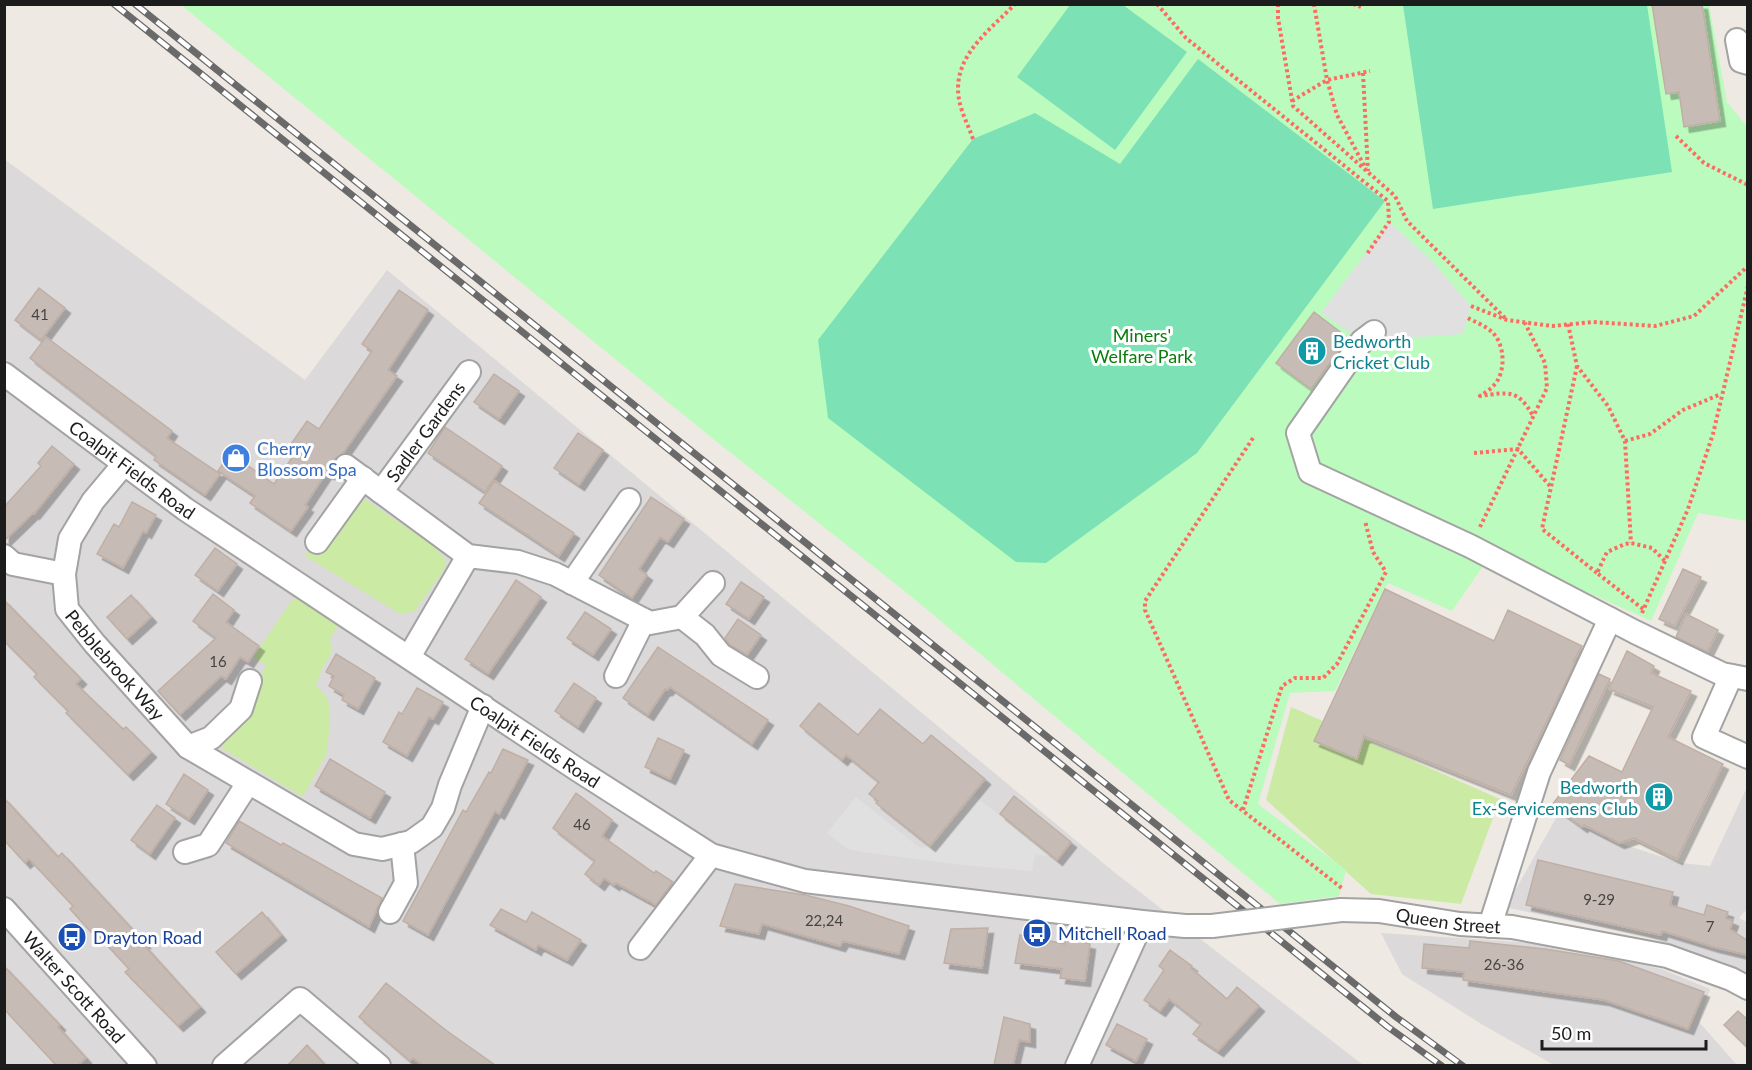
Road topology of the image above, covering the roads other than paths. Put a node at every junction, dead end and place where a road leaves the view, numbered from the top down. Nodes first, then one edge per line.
1 (1737, 40) dead end
2 (1748, 63) edge
3 (1374, 332) dead end
4 (469, 372) dead end
5 (4, 374) edge
6 (124, 464) junction
7 (381, 492) junction
8 (629, 500) dead end
9 (317, 542) dead end
10 (4, 556) edge
11 (468, 556) junction
12 (64, 574) junction
13 (572, 583) junction
14 (713, 583) dead end
15 (682, 617) junction
16 (1610, 619) junction
17 (644, 620) junction
18 (410, 657) junction
19 (616, 676) dead end
20 (757, 677) dead end
21 (1739, 677) edge
22 (250, 681) dead end
23 (483, 706) junction
24 (188, 747) junction
25 (1748, 757) edge
26 (248, 783) junction
27 (402, 844) junction
28 (185, 852) dead end
29 (711, 855) junction
30 (4, 909) edge
31 (390, 912) dead end
32 (1142, 922) junction
33 (1490, 926) junction
34 (640, 948) dead end
35 (1748, 988) edge
36 (145, 1065) edge
37 (224, 1065) edge
38 (379, 1065) edge
39 (1077, 1065) edge

1 - 2 street
3 - 16 street
4 - 7 street, Sadler Gardens
5 - 6 street, Coalpit Fields Road
6 - 12 street, Pebblebrook Way
6 - 18 street, Coalpit Fields Road
7 - 9 street, Sadler Gardens
7 - 11 street, Sadler Gardens
8 - 13 street
10 - 12 street
11 - 13 street, Sadler Gardens
11 - 18 street
12 - 24 street, Pebblebrook Way
13 - 17 street, Sadler Gardens
14 - 15 street
15 - 17 street, Sadler Gardens
15 - 20 street
16 - 21 street
16 - 33 street
17 - 19 street
18 - 23 street, Coalpit Fields Road
21 - 25 street
22 - 24 street
23 - 27 street, Pebblebrook Way
23 - 29 street, Coalpit Fields Road
24 - 26 street, Pebblebrook Way
26 - 27 street, Pebblebrook Way
26 - 28 street
27 - 31 street
29 - 32 street, Coalpit Fields Road
29 - 34 street
30 - 36 street, Walter Scott Road
32 - 33 street, Queen Street, bridge
32 - 39 street
33 - 35 street, Queen Street
37 - 38 street

